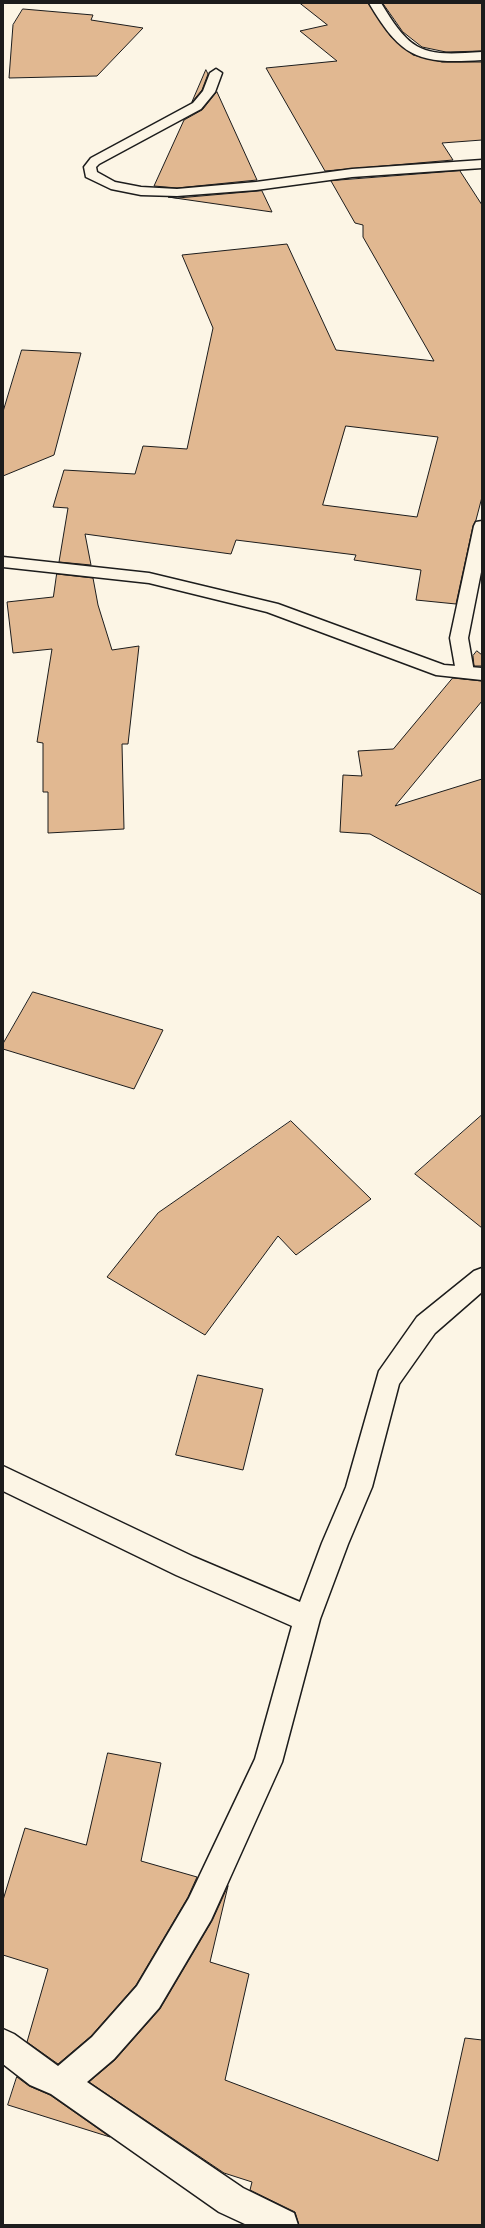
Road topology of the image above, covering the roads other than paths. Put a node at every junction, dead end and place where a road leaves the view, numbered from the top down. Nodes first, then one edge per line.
1 (376, 3) edge
2 (482, 56) edge
3 (216, 73) dead end
4 (482, 164) edge
5 (482, 526) edge
6 (3, 562) edge
7 (465, 672) junction
8 (482, 674) edge
9 (482, 1278) edge
10 (3, 1478) edge
11 (307, 1619) junction
12 (3, 2045) edge
13 (62, 2083) junction
14 (282, 2225) edge

1 - 2 street
3 - 4 street
5 - 7 street
6 - 7 street
7 - 8 street
9 - 11 street
10 - 11 street
11 - 13 street
12 - 13 street
13 - 14 street

